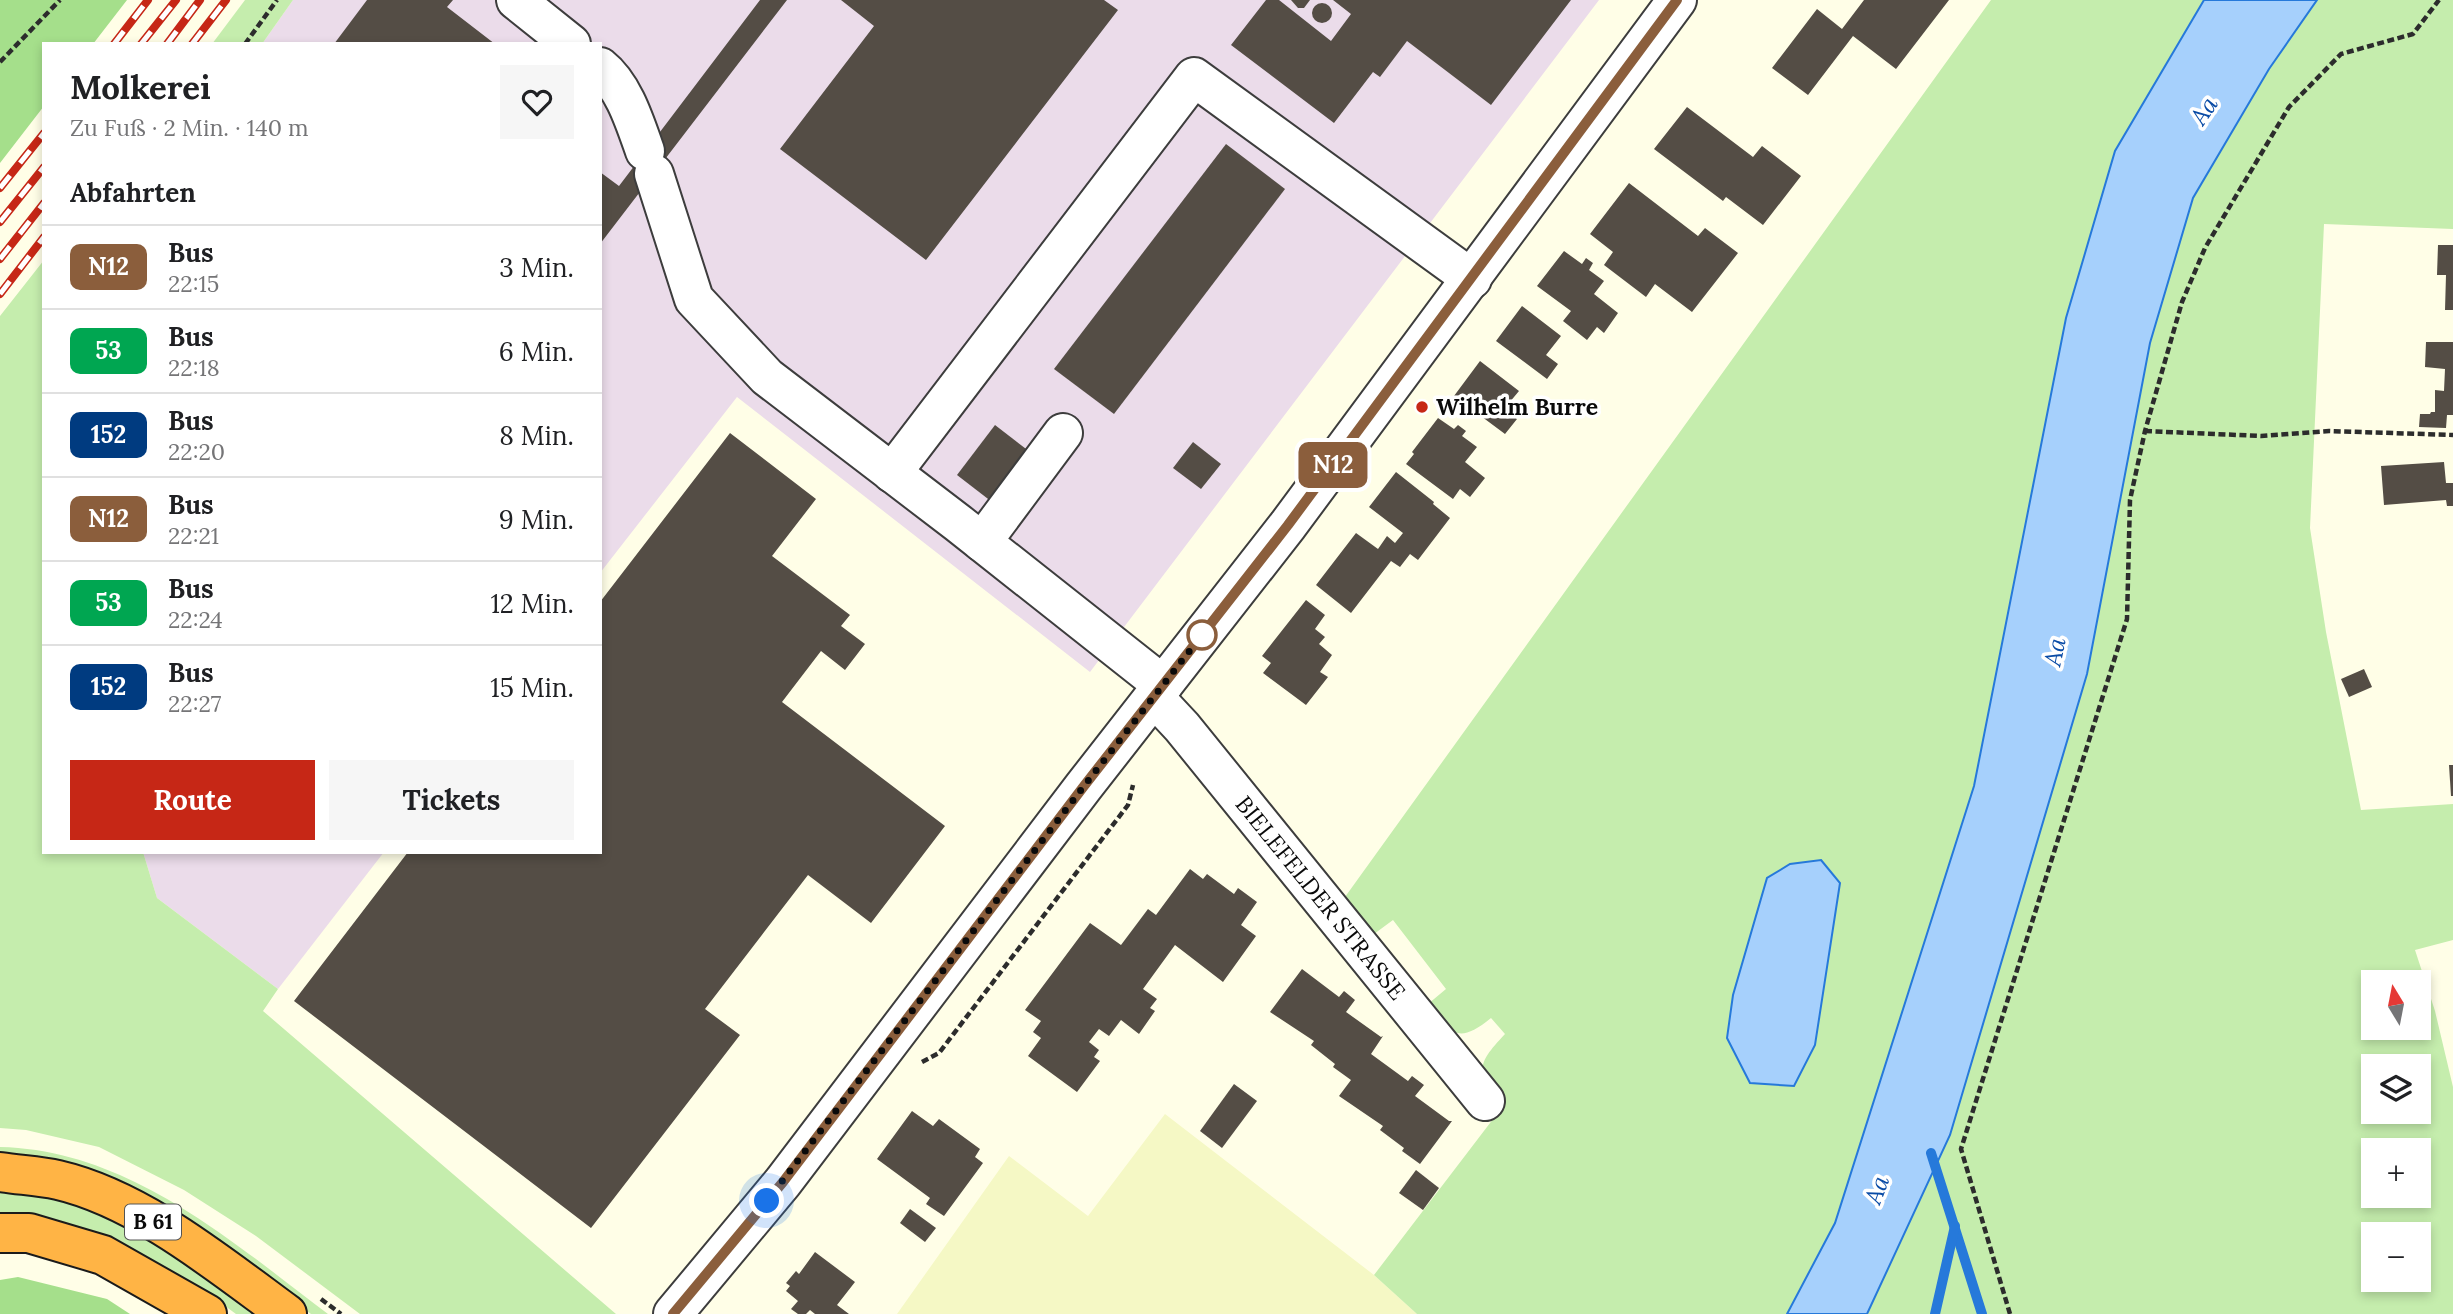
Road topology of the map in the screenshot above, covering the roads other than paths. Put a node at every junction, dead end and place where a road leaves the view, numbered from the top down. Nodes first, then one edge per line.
1 (516, 0) edge
2 (1677, 0) edge
3 (568, 42) edge
4 (602, 69) edge
5 (1472, 279) junction
6 (1063, 433) dead end
7 (892, 472) junction
8 (982, 542) junction
9 (1158, 691) junction
10 (1485, 1101) dead end
11 (0, 1172) edge
12 (0, 1233) edge
13 (207, 1314) edge
14 (287, 1314) edge
15 (673, 1314) edge

1 - 3 street
2 - 5 street
4 - 7 street, BIELEFELDER STRASSE
5 - 7 street
5 - 9 street
6 - 8 street
7 - 8 street, BIELEFELDER STRASSE
8 - 9 street, BIELEFELDER STRASSE
9 - 10 street, BIELEFELDER STRASSE
9 - 15 street
11 - 14 highway, B 61
12 - 13 highway

